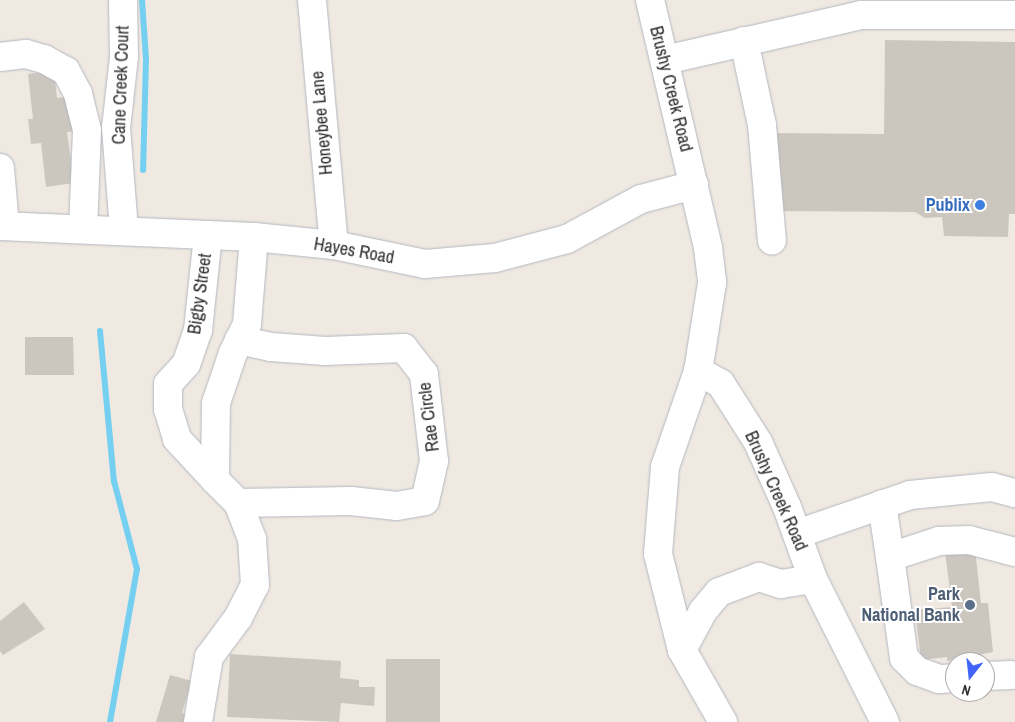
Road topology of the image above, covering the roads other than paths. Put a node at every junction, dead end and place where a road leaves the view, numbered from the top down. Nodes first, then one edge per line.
1 (123, 0) edge
2 (312, 0) edge
3 (650, 0) edge
4 (1015, 15) edge
5 (744, 41) junction
6 (0, 57) edge
7 (665, 60) junction
8 (0, 168) edge
9 (694, 185) junction
10 (2, 226) edge
11 (83, 228) junction
12 (124, 230) junction
13 (208, 234) junction
14 (254, 237) junction
15 (772, 240) dead end
16 (334, 245) junction
17 (239, 340) junction
18 (698, 370) junction
19 (214, 480) junction
20 (1015, 493) edge
21 (238, 503) junction
22 (882, 504) junction
23 (797, 534) junction
24 (1012, 551) edge
25 (890, 557) junction
26 (813, 579) junction
27 (682, 650) junction
28 (945, 679) edge
29 (198, 722) edge
30 (723, 722) edge
31 (885, 722) edge

1 - 12 street, Cane Creek Court
2 - 16 street, Honeybee Lane
3 - 7 street, Brushy Creek Road
4 - 5 street
5 - 7 street
5 - 15 street
6 - 11 street
7 - 9 street, Brushy Creek Road
8 - 10 street
9 - 16 street, Hayes Road
9 - 18 street, Brushy Creek Road
10 - 11 street, Hayes Road
11 - 12 street, Hayes Road
12 - 13 street, Hayes Road
13 - 14 street, Hayes Road
13 - 19 street, Bigby Street
14 - 16 street, Hayes Road
14 - 17 street
17 - 19 street
17 - 21 street, Rae Circle
18 - 23 street, Brushy Creek Road
18 - 27 street
19 - 21 street, Bigby Street
20 - 22 street
21 - 29 street
22 - 23 street
22 - 25 street
23 - 26 street, Brushy Creek Road
24 - 25 street
25 - 28 street
26 - 27 street
26 - 31 street, Brushy Creek Road
27 - 30 street

